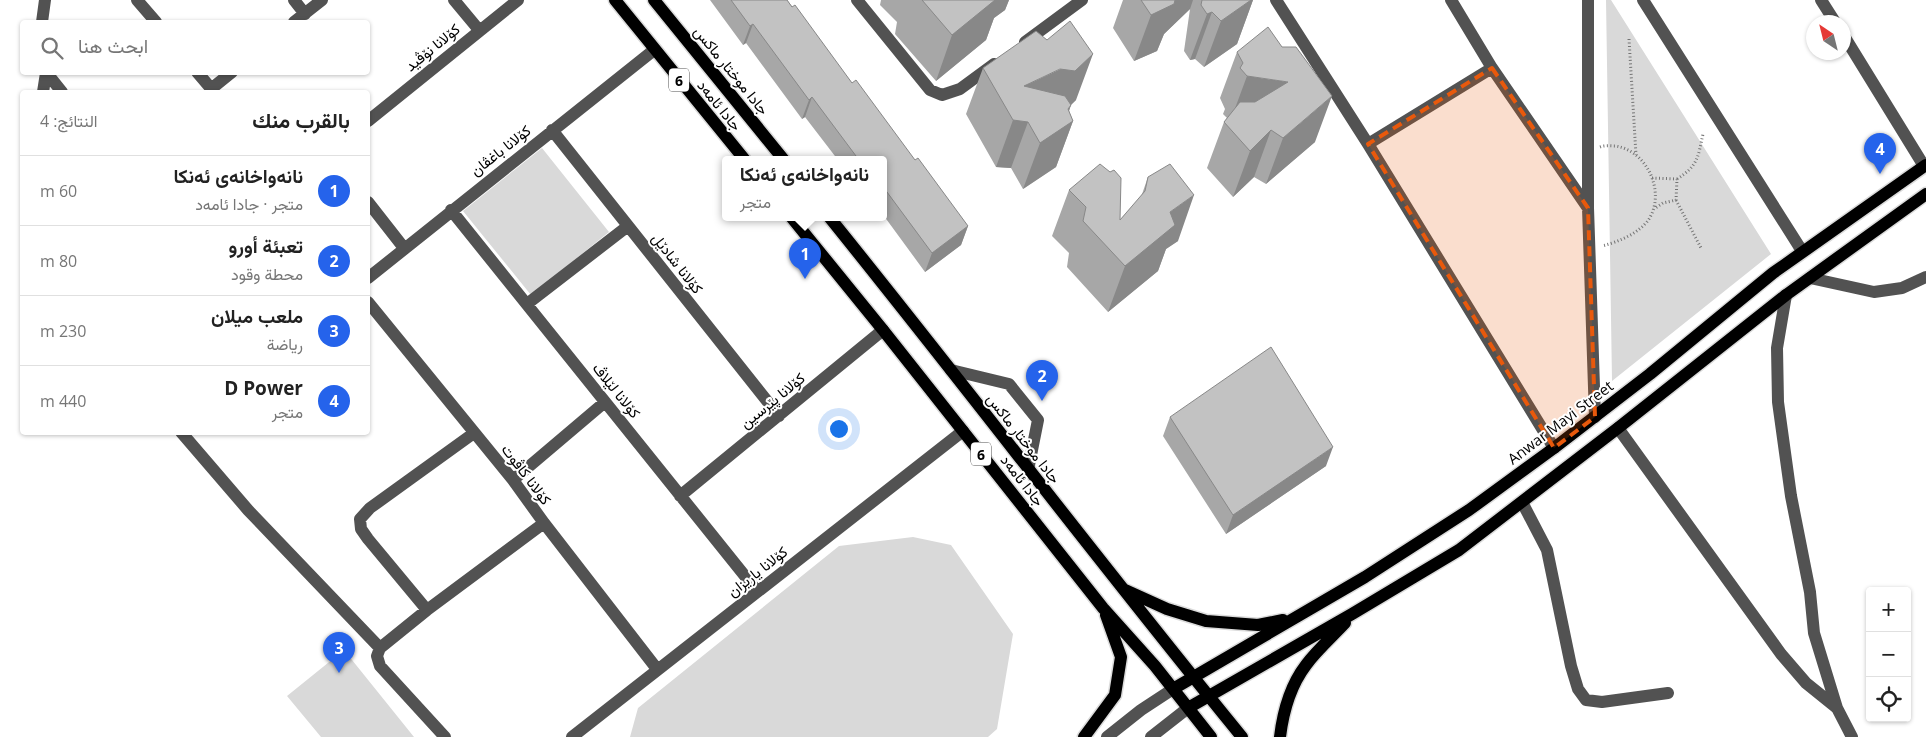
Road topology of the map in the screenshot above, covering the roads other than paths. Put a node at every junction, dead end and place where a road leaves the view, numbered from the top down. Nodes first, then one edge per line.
1 (45, 0) edge
2 (137, 0) edge
3 (294, 0) edge
4 (322, 0) edge
5 (454, 0) edge
6 (518, 0) edge
7 (614, 0) edge
8 (654, 0) edge
9 (857, 0) edge
10 (1082, 0) edge
11 (1276, 0) edge
12 (1451, 0) edge
13 (1588, 0) edge
14 (1643, 0) edge
15 (1821, 0) edge
16 (305, 14) junction
17 (1831, 15) edge
18 (42, 20) edge
19 (154, 20) edge
20 (297, 20) edge
21 (479, 30) junction
22 (1851, 47) edge
23 (654, 50) junction
24 (1492, 68) junction
25 (46, 75) edge
26 (48, 75) edge
27 (200, 75) edge
28 (229, 75) edge
29 (43, 90) edge
30 (60, 90) edge
31 (212, 90) edge
32 (214, 90) edge
33 (370, 119) edge
34 (552, 130) junction
35 (1368, 144) junction
36 (742, 156) edge
37 (781, 156) edge
38 (1925, 165) edge
39 (1926, 194) edge
40 (370, 205) edge
41 (1588, 208) junction
42 (451, 210) junction
43 (794, 221) edge
44 (832, 221) edge
45 (628, 226) junction
46 (404, 248) junction
47 (1802, 251) junction
48 (370, 276) edge
49 (1926, 277) edge
50 (1810, 278) junction
51 (1786, 295) junction
52 (370, 304) edge
53 (527, 304) junction
54 (884, 330) junction
55 (951, 370) junction
56 (605, 402) junction
57 (779, 416) junction
58 (1595, 417) junction
59 (1618, 428) junction
60 (963, 431) junction
61 (474, 433) junction
62 (184, 435) edge
63 (1554, 448) junction
64 (1028, 470) junction
65 (513, 480) junction
66 (680, 496) junction
67 (1522, 502) junction
68 (544, 524) junction
69 (1122, 589) junction
70 (757, 591) junction
71 (1103, 608) junction
72 (426, 610) junction
73 (1352, 614) junction
74 (1295, 617) junction
75 (380, 648) junction
76 (657, 670) junction
77 (1193, 677) junction
78 (1173, 689) junction
79 (1668, 693) dead end
80 (1208, 696) junction
81 (1188, 708) junction
82 (1837, 708) junction
83 (445, 737) edge
84 (572, 737) edge
85 (1084, 737) edge
86 (1107, 737) edge
87 (1151, 737) edge
88 (1211, 737) edge
89 (1242, 737) edge
90 (1280, 737) edge
91 (1852, 737) edge

1 - 18 street
2 - 19 street
3 - 16 street
4 - 16 street
5 - 21 street
6 - 21 street, کۆلانا نۆڤید
7 - 23 main road, جادا ئامەد / 6
8 - 37 main road, جادا موختار ماكس / 6
9 - 10 street
11 - 35 street
12 - 24 street
13 - 41 street
14 - 47 street
15 - 17 street
16 - 20 street
21 - 33 street, کۆلانا نۆڤید
22 - 38 street
23 - 34 street, کۆلانا باغڤان
23 - 36 main road, جادا ئامەد / 6
24 - 35 street
24 - 41 street
25 - 29 street
26 - 30 street
27 - 31 street
28 - 32 street
34 - 42 street, کۆلانا باغڤان
34 - 45 street, کۆلانا شادێل
35 - 63 street
38 - 47 main road, Anwar Mayi Street
39 - 50 main road
40 - 46 street
41 - 58 street
42 - 46 street, کۆلانا باغڤان
42 - 53 street, کۆلانا لێلاڤ
43 - 54 main road, جادا ئامەد / 6
44 - 55 main road, جادا موختار ماكس / 6
45 - 53 street
45 - 57 street, کۆلانا شادێل
46 - 48 street, کۆلانا باغڤان
47 - 58 main road, Anwar Mayi Street
49 - 50 street
50 - 51 main road
51 - 59 main road
51 - 82 street
52 - 61 street, کۆلانا کاڤوت
53 - 56 street, کۆلانا لێلاڤ
54 - 57 street, کۆلانا پێرسین
54 - 60 main road, جادا ئامەد / 6
55 - 64 main road, جادا موختار ماكس / 6
55 - 64 street
56 - 65 street
56 - 66 street, کۆلانا لێلاڤ
57 - 66 street, کۆلانا پێرسین
58 - 63 main road, Anwar Mayi Street
59 - 67 main road
59 - 82 street
60 - 70 street, کۆلانا یاریزان
60 - 71 main road, جادا ئامەد / 6
61 - 65 street, کۆلانا کاڤوت
61 - 72 street
62 - 75 street
63 - 74 main road, Anwar Mayi Street
64 - 69 main road, جادا موختار ماكس / 6
65 - 68 street, کۆلانا کاڤوت
66 - 70 street, کۆلانا لێلاڤ
67 - 73 main road
67 - 79 street
68 - 72 street
68 - 76 street, کۆلانا کاڤوت
69 - 74 main road
69 - 77 main road, جادا موختار ماكس / 6
70 - 76 street, کۆلانا یاریزان
71 - 78 main road, جادا ئامەد / 6
71 - 85 main road
72 - 75 street
73 - 80 main road
73 - 90 main road
74 - 77 main road, Anwar Mayi Street
75 - 83 street
76 - 84 street, کۆلانا یاریزان
77 - 78 main road, Anwar Mayi Street
77 - 80 main road, 6
78 - 81 main road, جادا ئامەد / 6
78 - 86 street
80 - 81 main road
80 - 89 main road, 6
81 - 87 street
81 - 88 main road, جادا ئامەد / 6
82 - 91 street

